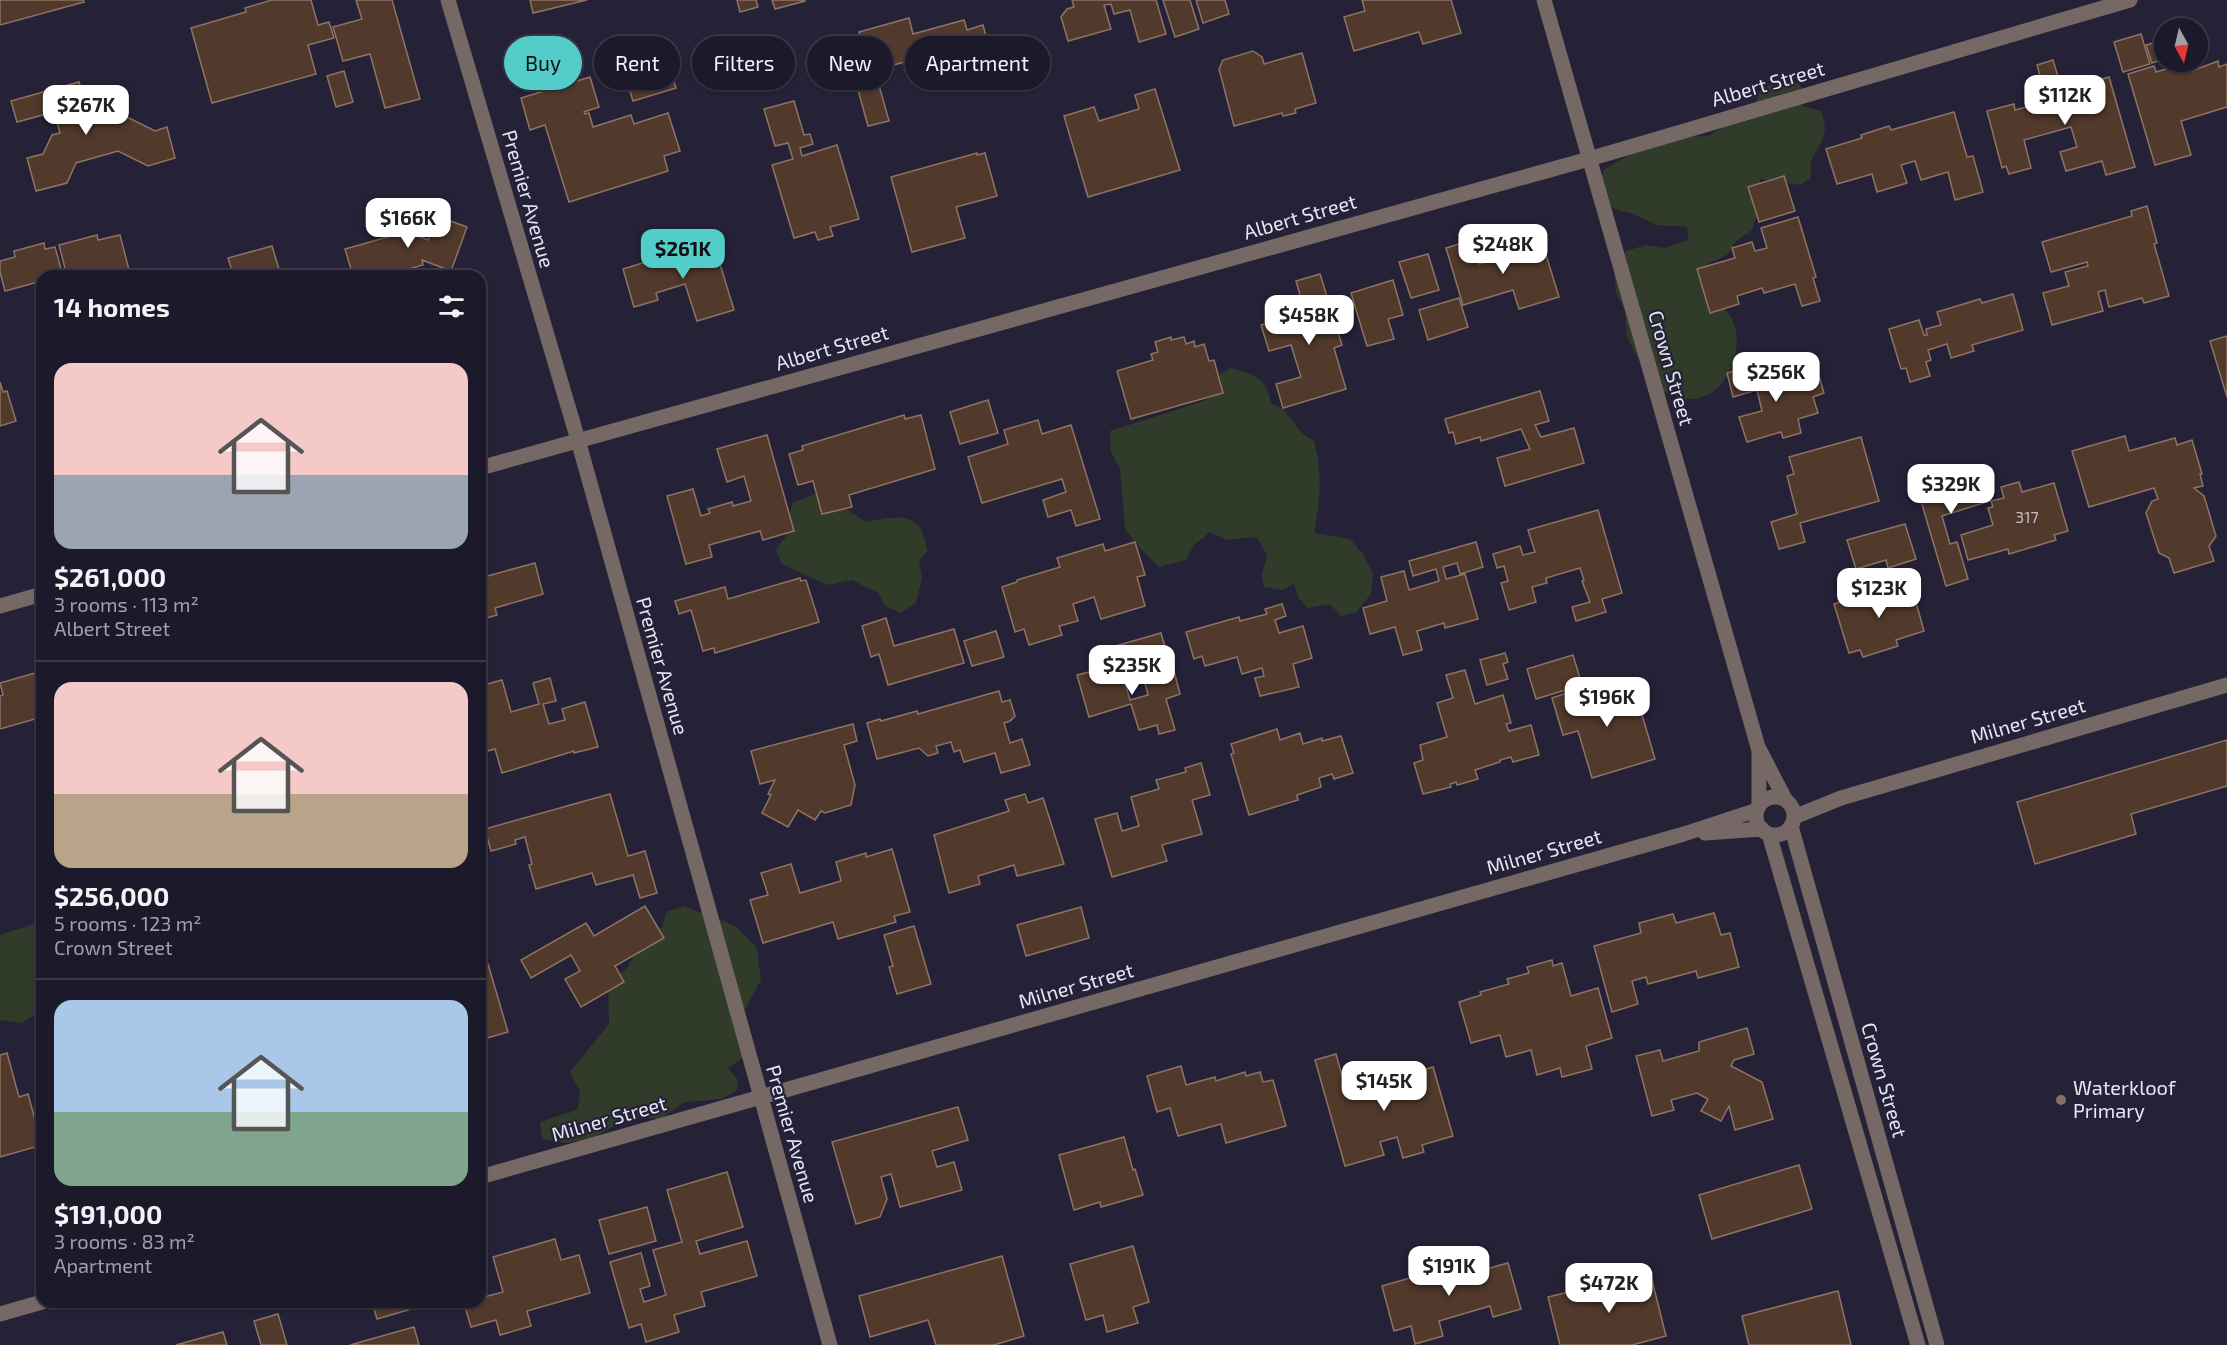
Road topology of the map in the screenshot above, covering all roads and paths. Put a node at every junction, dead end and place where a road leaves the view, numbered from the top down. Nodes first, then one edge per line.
1 (448, 0) edge
2 (1544, 0) edge
3 (2130, 0) edge
4 (1589, 159) junction
5 (578, 440) junction
6 (486, 466) edge
7 (36, 596) edge
8 (0, 606) edge
9 (2227, 685) edge
10 (1758, 747) junction
11 (1841, 798) junction
12 (1787, 801) junction
13 (1758, 808) junction
14 (1793, 822) junction
15 (1765, 831) junction
16 (1684, 834) junction
17 (760, 1098) junction
18 (486, 1175) edge
19 (36, 1304) edge
20 (0, 1314) edge
21 (830, 1345) edge
22 (1918, 1345) edge
23 (1937, 1345) edge

1 - 5 street, Premier Avenue
2 - 4 street, Crown Street
3 - 4 street, Albert Street
4 - 5 street, Albert Street
4 - 10 street, Crown Street
5 - 6 street, Albert Street
5 - 17 street, Premier Avenue
7 - 8 street
9 - 11 street, Milner Street
10 - 12 street, Crown Street
10 - 13 street, Crown Street
11 - 12 street, Milner Street
11 - 14 street, Milner Street
12 - 13 street
12 - 14 street
13 - 15 street
13 - 16 street, Milner Street
14 - 15 street
14 - 23 street, Crown Street
15 - 16 street, Milner Street
15 - 22 street
16 - 17 street, Milner Street
17 - 18 street, Milner Street
17 - 21 street, Premier Avenue
19 - 20 street

